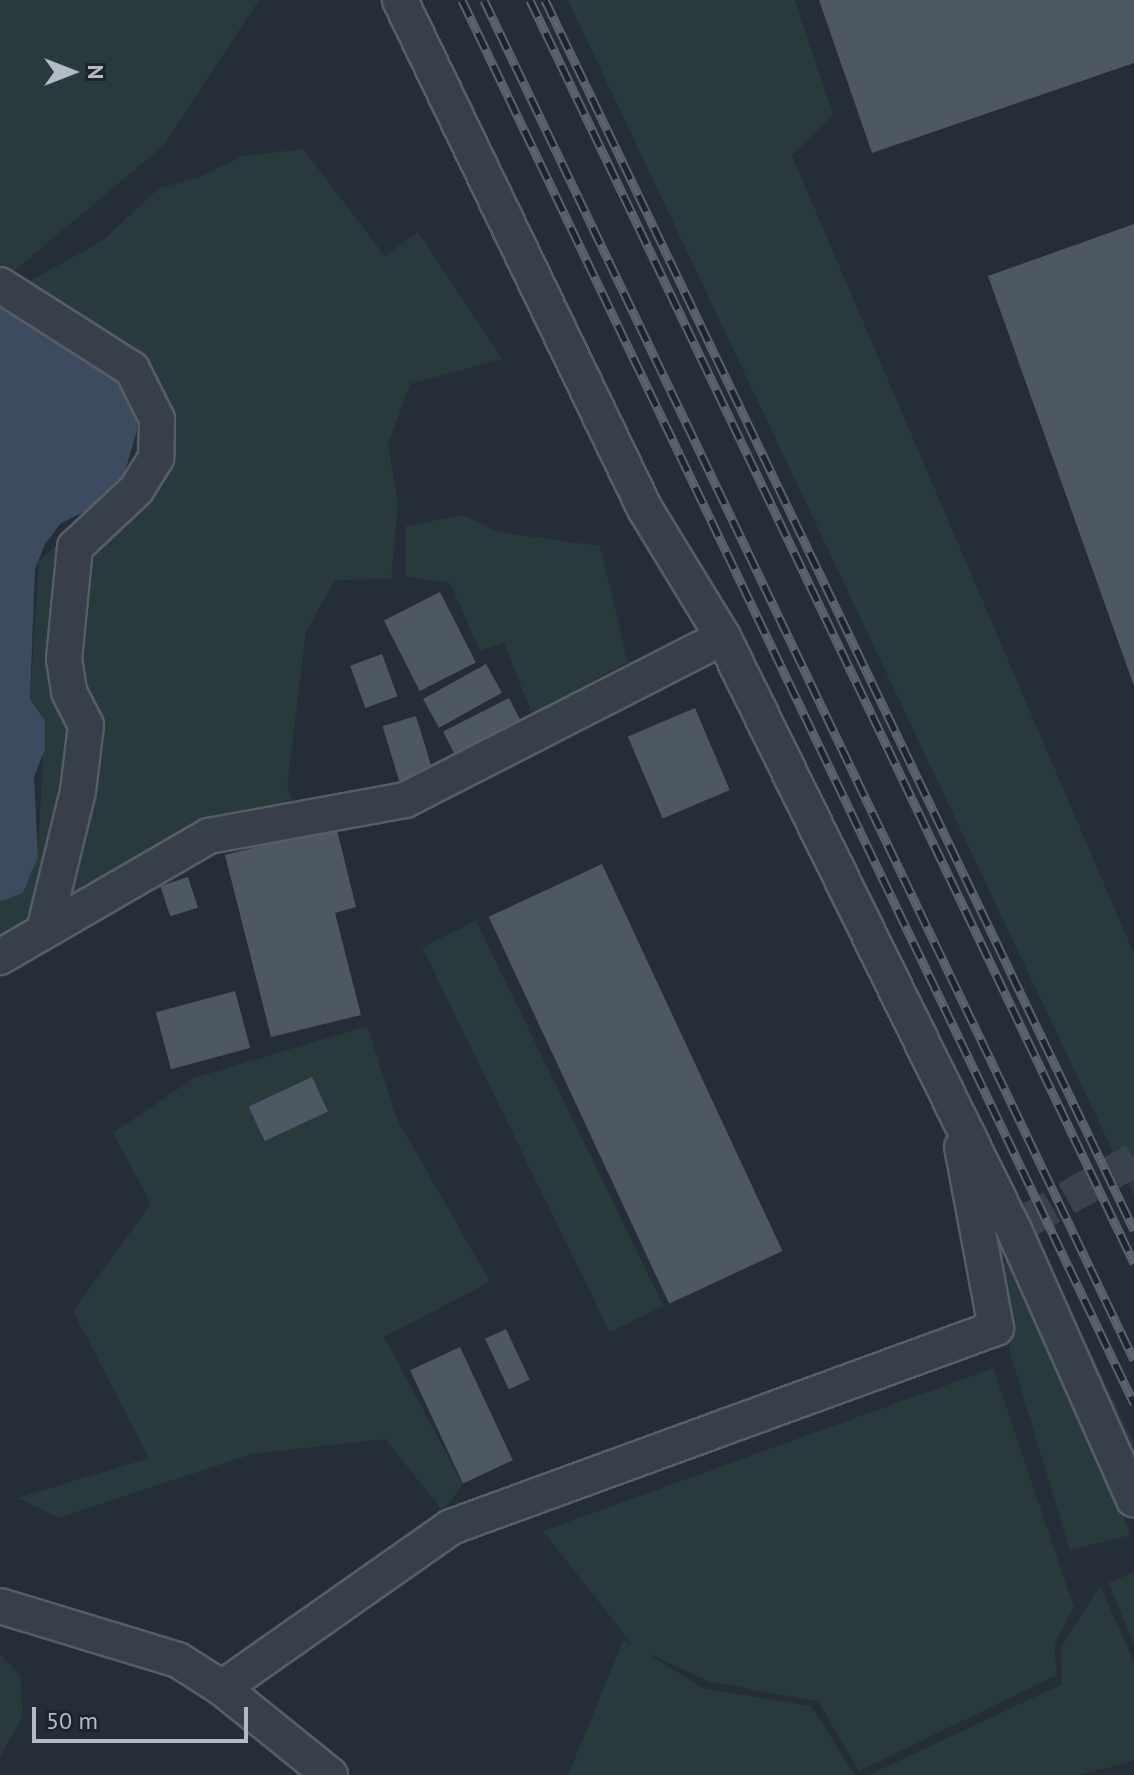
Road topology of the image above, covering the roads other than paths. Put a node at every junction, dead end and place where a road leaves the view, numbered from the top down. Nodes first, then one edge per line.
1 (400, 0) edge
2 (0, 285) edge
3 (723, 637) junction
4 (44, 931) junction
5 (0, 957) edge
6 (957, 1115) junction
7 (1134, 1500) edge
8 (0, 1606) edge
9 (222, 1688) junction
10 (330, 1775) edge

1 - 3 street
2 - 4 street
3 - 4 street
3 - 6 street
4 - 5 street
6 - 7 street
6 - 9 street
8 - 9 street
9 - 10 street

